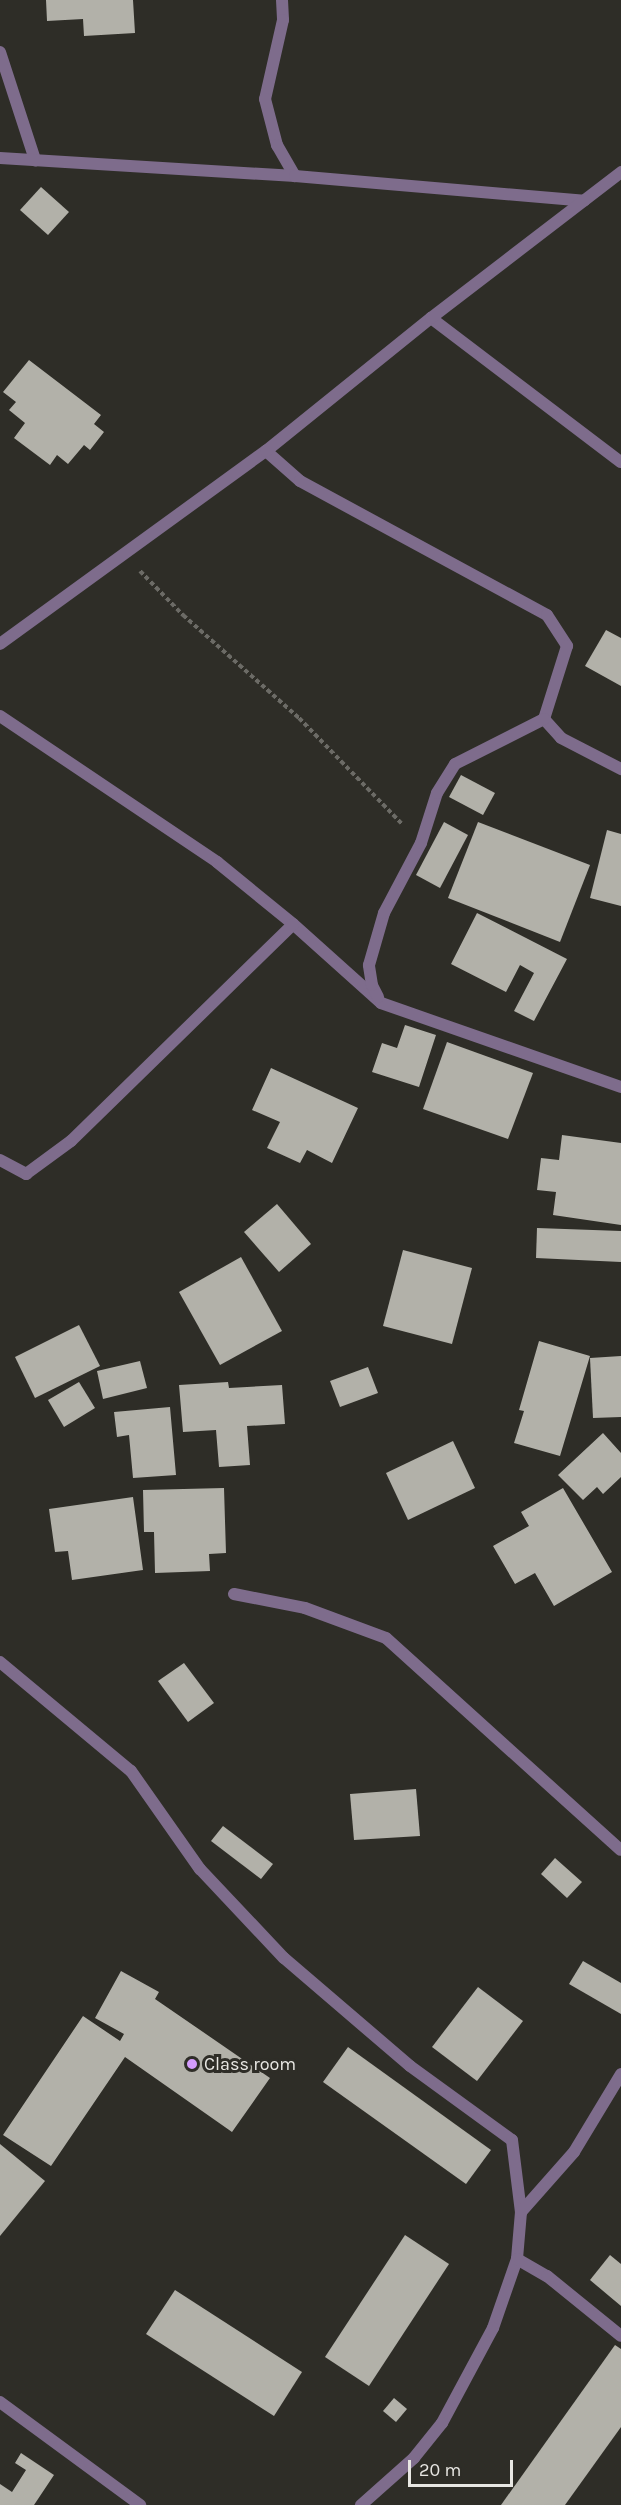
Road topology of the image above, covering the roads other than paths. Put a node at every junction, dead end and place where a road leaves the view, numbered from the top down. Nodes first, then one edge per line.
1 (282, 0) edge
2 (0, 52) edge
3 (0, 158) edge
4 (35, 160) junction
5 (621, 172) edge
6 (295, 176) junction
7 (584, 201) junction
8 (431, 318) junction
9 (266, 451) junction
10 (621, 462) edge
11 (0, 645) edge
12 (0, 716) edge
13 (544, 719) junction
14 (621, 769) edge
15 (293, 924) junction
16 (381, 1003) junction
17 (621, 1087) edge
18 (0, 1160) edge
19 (234, 1594) dead end
20 (0, 1662) edge
21 (621, 1850) edge
22 (621, 2074) edge
23 (521, 2212) junction
24 (516, 2259) junction
25 (621, 2336) edge
26 (0, 2402) edge
27 (140, 2505) edge
28 (361, 2505) edge

1 - 6 street
2 - 4 street
3 - 4 street
4 - 6 street
5 - 7 street
6 - 7 street
7 - 8 street
8 - 9 street
8 - 10 street
9 - 11 street
9 - 13 street
12 - 15 street
13 - 14 street
13 - 16 street
15 - 16 street
15 - 18 street
16 - 17 street
19 - 21 street
20 - 23 street
22 - 23 street
23 - 24 street
24 - 25 street
24 - 28 street
26 - 27 street

